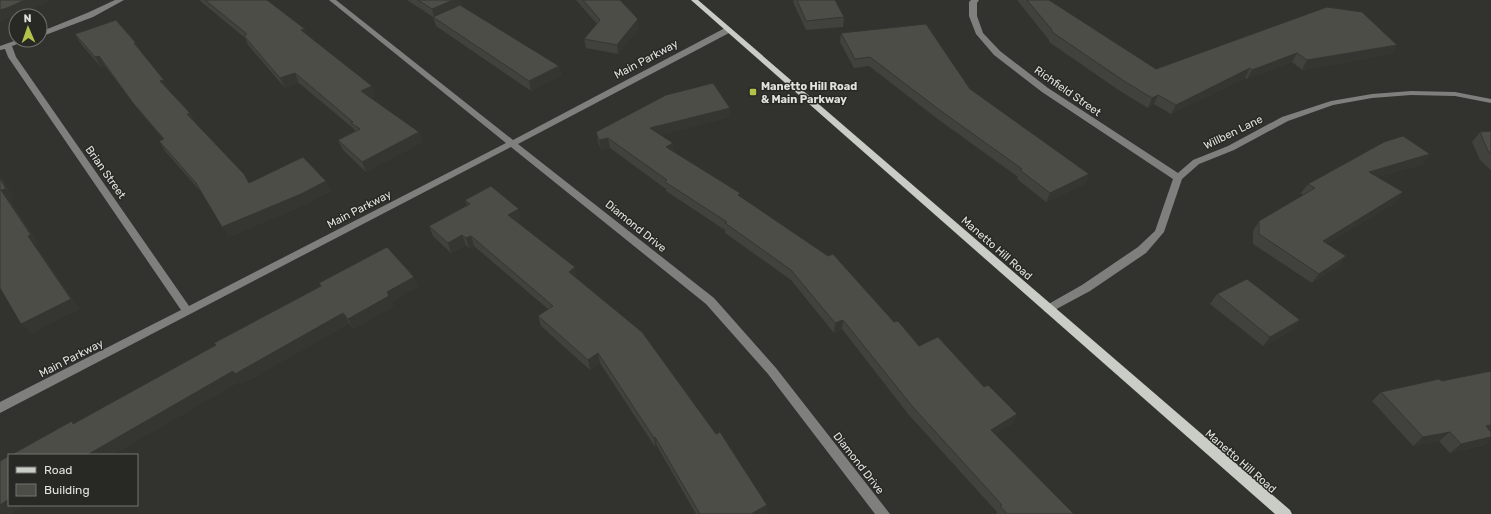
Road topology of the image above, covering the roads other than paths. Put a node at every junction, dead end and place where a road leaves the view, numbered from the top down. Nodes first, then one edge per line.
1 (121, 0) edge
2 (332, 0) edge
3 (694, 0) edge
4 (975, 1) edge
5 (728, 30) junction
6 (48, 32) edge
7 (4, 46) edge
8 (1491, 101) edge
9 (513, 143) junction
10 (1178, 178) junction
11 (1049, 309) junction
12 (187, 311) junction
13 (0, 408) edge
14 (883, 514) edge
15 (1285, 514) edge

1 - 6 street
2 - 9 street, Diamond Drive
3 - 5 main road, Manetto Hill Road
4 - 10 street, Richfield Street
5 - 9 street, Main Parkway
5 - 11 main road, Manetto Hill Road
7 - 12 street, Brian Street
8 - 10 street, Willben Lane
9 - 12 street, Main Parkway
9 - 14 street, Diamond Drive
10 - 11 street, Willben Lane
11 - 15 main road, Manetto Hill Road
12 - 13 street, Main Parkway

